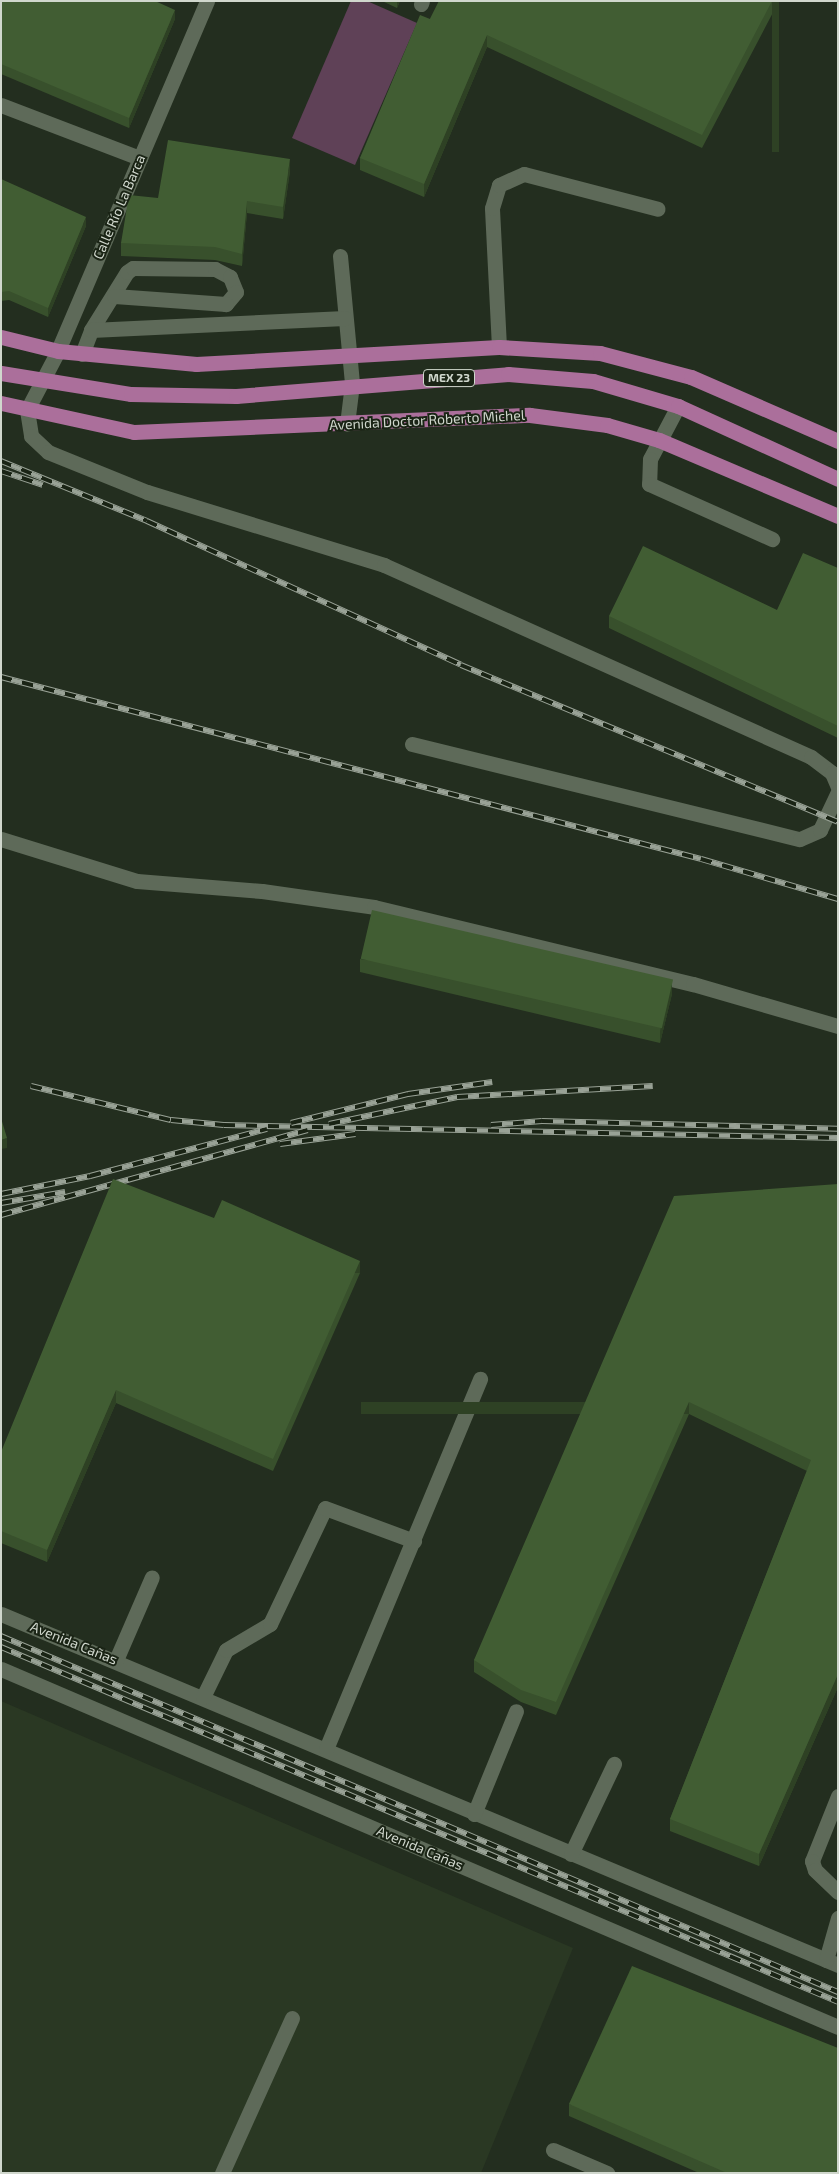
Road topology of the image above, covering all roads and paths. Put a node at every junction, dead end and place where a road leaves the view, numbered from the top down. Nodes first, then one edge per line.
1 (207, 1) edge
2 (1, 105) edge
3 (140, 158) junction
4 (658, 209) dead end
5 (340, 256) dead end
6 (114, 296) junction
7 (345, 318) junction
8 (91, 330) junction
9 (1, 337) edge
10 (499, 347) junction
11 (58, 351) junction
12 (82, 354) junction
13 (350, 356) junction
14 (1, 373) edge
15 (42, 382) junction
16 (352, 384) junction
17 (1, 403) edge
18 (678, 406) junction
19 (27, 410) junction
20 (347, 424) junction
21 (659, 440) junction
22 (838, 441) edge
23 (838, 478) edge
24 (838, 516) edge
25 (772, 539) dead end
26 (412, 744) dead end
27 (838, 787) edge
28 (838, 792) edge
29 (1, 839) edge
30 (838, 1026) edge
31 (480, 1379) dead end
32 (414, 1541) junction
33 (152, 1577) dead end
34 (1, 1614) edge
35 (116, 1660) junction
36 (1, 1669) edge
37 (203, 1697) junction
38 (516, 1711) dead end
39 (326, 1749) junction
40 (614, 1764) dead end
41 (838, 1796) edge
42 (474, 1814) junction
43 (571, 1854) junction
44 (838, 1892) edge
45 (838, 1918) edge
46 (832, 1963) edge
47 (292, 2018) dead end
48 (838, 2027) edge
49 (553, 2150) dead end
50 (222, 2173) edge
51 (607, 2173) edge

1 - 3 street, Calle Río La Barca
2 - 3 street
3 - 11 street, Calle Río La Barca
4 - 10 street
5 - 7 street
6 - 6 street
6 - 8 street
7 - 8 street
7 - 13 street
8 - 12 street
9 - 11 main road
10 - 13 main road
10 - 22 main road
11 - 12 main road
11 - 15 street, Calle Río La Barca
12 - 13 main road
13 - 16 street
14 - 15 main road, MEX 23
15 - 16 main road, MEX 23
15 - 19 street, Calle Río La Barca
16 - 18 main road, MEX 23
16 - 20 street
17 - 19 main road, Avenida Doctor Roberto Michel
18 - 21 street
18 - 23 main road, MEX 23
19 - 20 main road, Avenida Doctor Roberto Michel
19 - 27 street
20 - 21 main road, Avenida Doctor Roberto Michel
21 - 24 main road, Avenida Doctor Roberto Michel
21 - 25 street
26 - 28 street
29 - 30 street
31 - 32 street
32 - 37 street
32 - 39 street
33 - 35 street
34 - 35 street, Avenida Cañas
35 - 37 street, Avenida Cañas
36 - 48 street, Avenida Cañas
37 - 39 street, Avenida Cañas
38 - 42 street
39 - 42 street, Avenida Cañas
40 - 43 street
41 - 44 street
42 - 43 street, Avenida Cañas
43 - 46 street, Avenida Cañas
45 - 46 street
47 - 50 street
49 - 51 street

